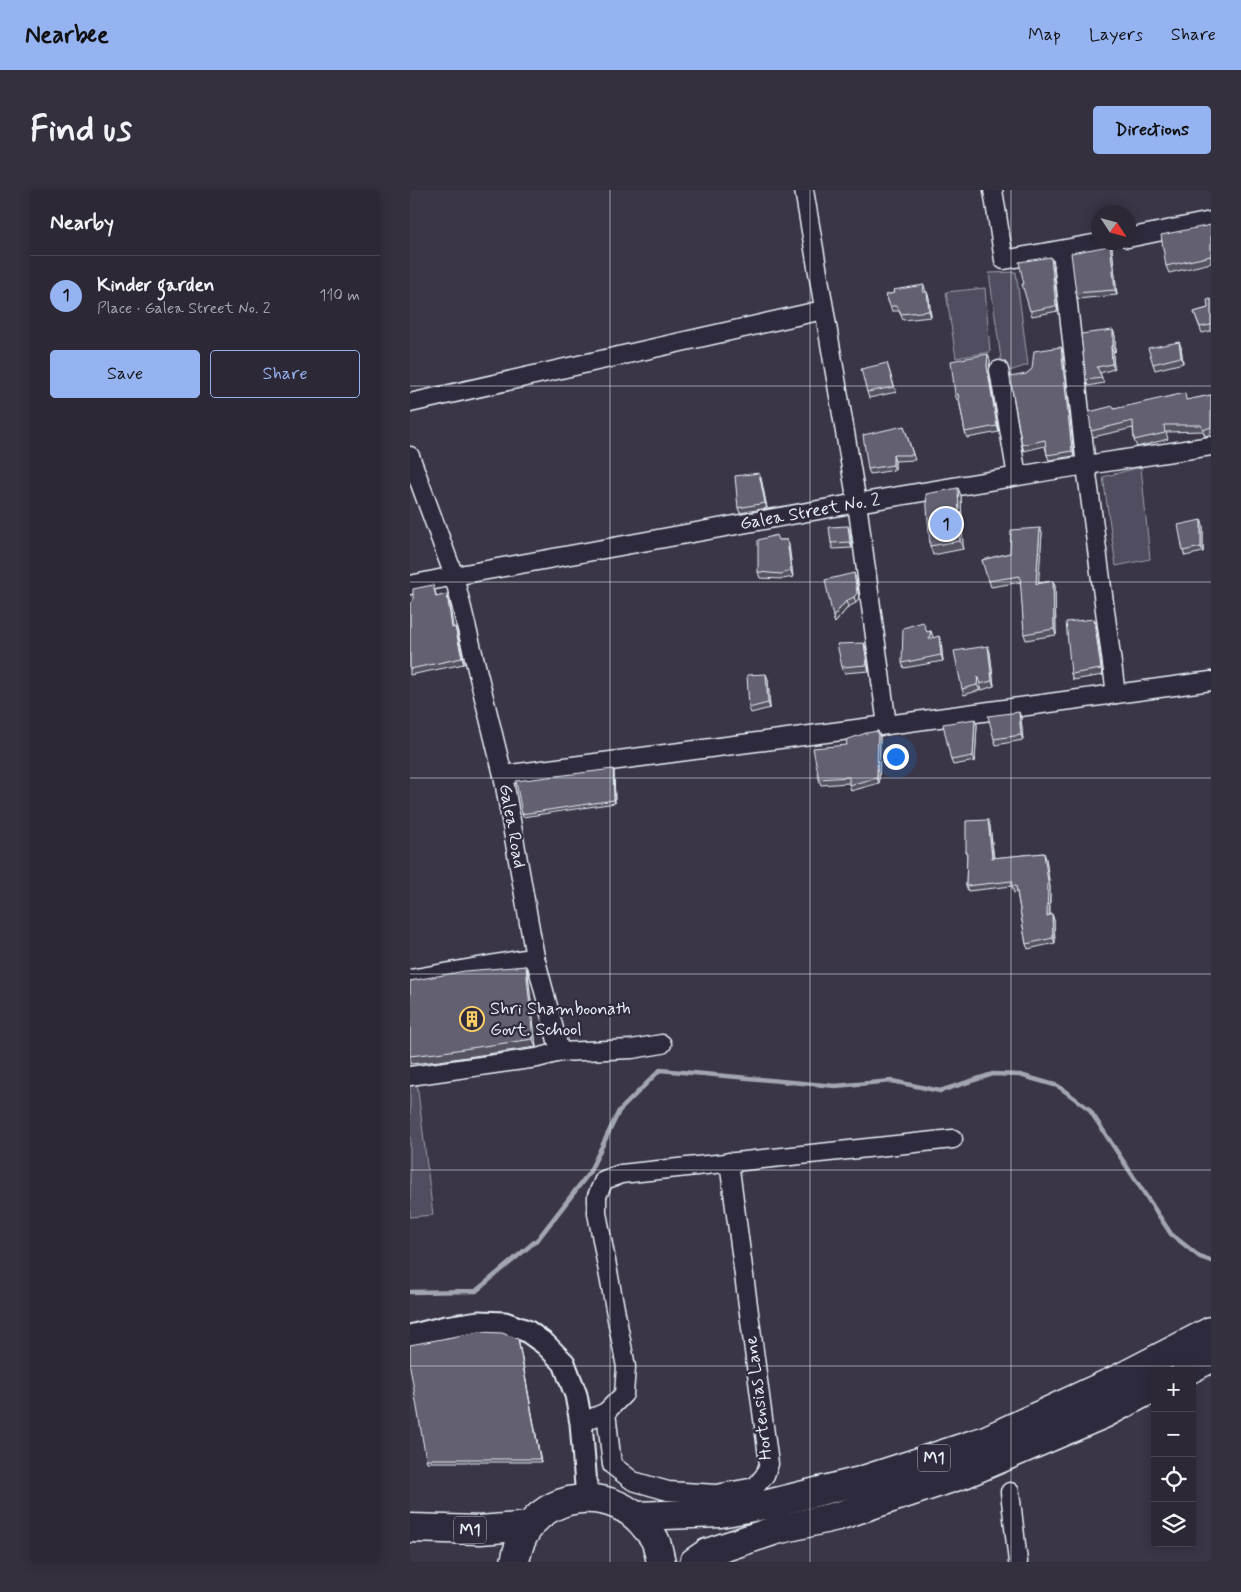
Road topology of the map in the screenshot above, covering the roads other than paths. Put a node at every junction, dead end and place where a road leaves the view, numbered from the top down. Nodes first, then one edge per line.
1 (804, 190) edge
2 (993, 190) edge
3 (1211, 221) edge
4 (1136, 236) edge
5 (1091, 245) edge
6 (1062, 251) junction
7 (823, 310) junction
8 (999, 370) dead end
9 (410, 403) edge
10 (1211, 446) edge
11 (410, 456) edge
12 (1086, 466) junction
13 (1017, 476) junction
14 (857, 503) junction
15 (454, 576) junction
16 (410, 585) edge
17 (1211, 681) edge
18 (1116, 694) junction
19 (887, 725) junction
20 (503, 774) junction
21 (535, 957) junction
22 (410, 979) edge
23 (662, 1044) dead end
24 (560, 1052) junction
25 (410, 1076) edge
26 (953, 1139) dead end
27 (728, 1162) junction
28 (1211, 1331) edge
29 (410, 1336) edge
30 (1211, 1358) edge
31 (1194, 1367) edge
32 (1151, 1389) edge
33 (606, 1412) junction
34 (581, 1423) junction
35 (1010, 1492) dead end
36 (586, 1498) junction
37 (636, 1516) junction
38 (530, 1526) junction
39 (410, 1528) edge
40 (515, 1562) edge
41 (661, 1562) edge
42 (694, 1562) edge
43 (1018, 1562) edge

1 - 7 street
2 - 6 street
3 - 4 street
5 - 6 street
6 - 12 street
7 - 9 street
7 - 14 street
8 - 13 street
10 - 12 street, Galea Street No. 2
11 - 15 street, Galea Road
12 - 13 street, Galea Street No. 2
12 - 18 street
13 - 14 street, Galea Street No. 2
14 - 15 street, Galea Street No. 2
14 - 19 street
15 - 16 street, Galea Street No. 2
15 - 20 street, Galea Road
17 - 18 street
18 - 19 street
19 - 20 street
20 - 21 street, Galea Road
21 - 22 street
21 - 24 street, Galea Road
23 - 24 street
24 - 25 street
26 - 27 street
27 - 33 street
27 - 33 street, Hortensias Lane
28 - 37 highway, M1
29 - 34 street
30 - 31 highway
32 - 42 highway, M1
33 - 34 street
34 - 36 street
35 - 43 street
36 - 37 highway
36 - 38 highway
37 - 41 highway
38 - 39 highway, M1
38 - 40 highway

